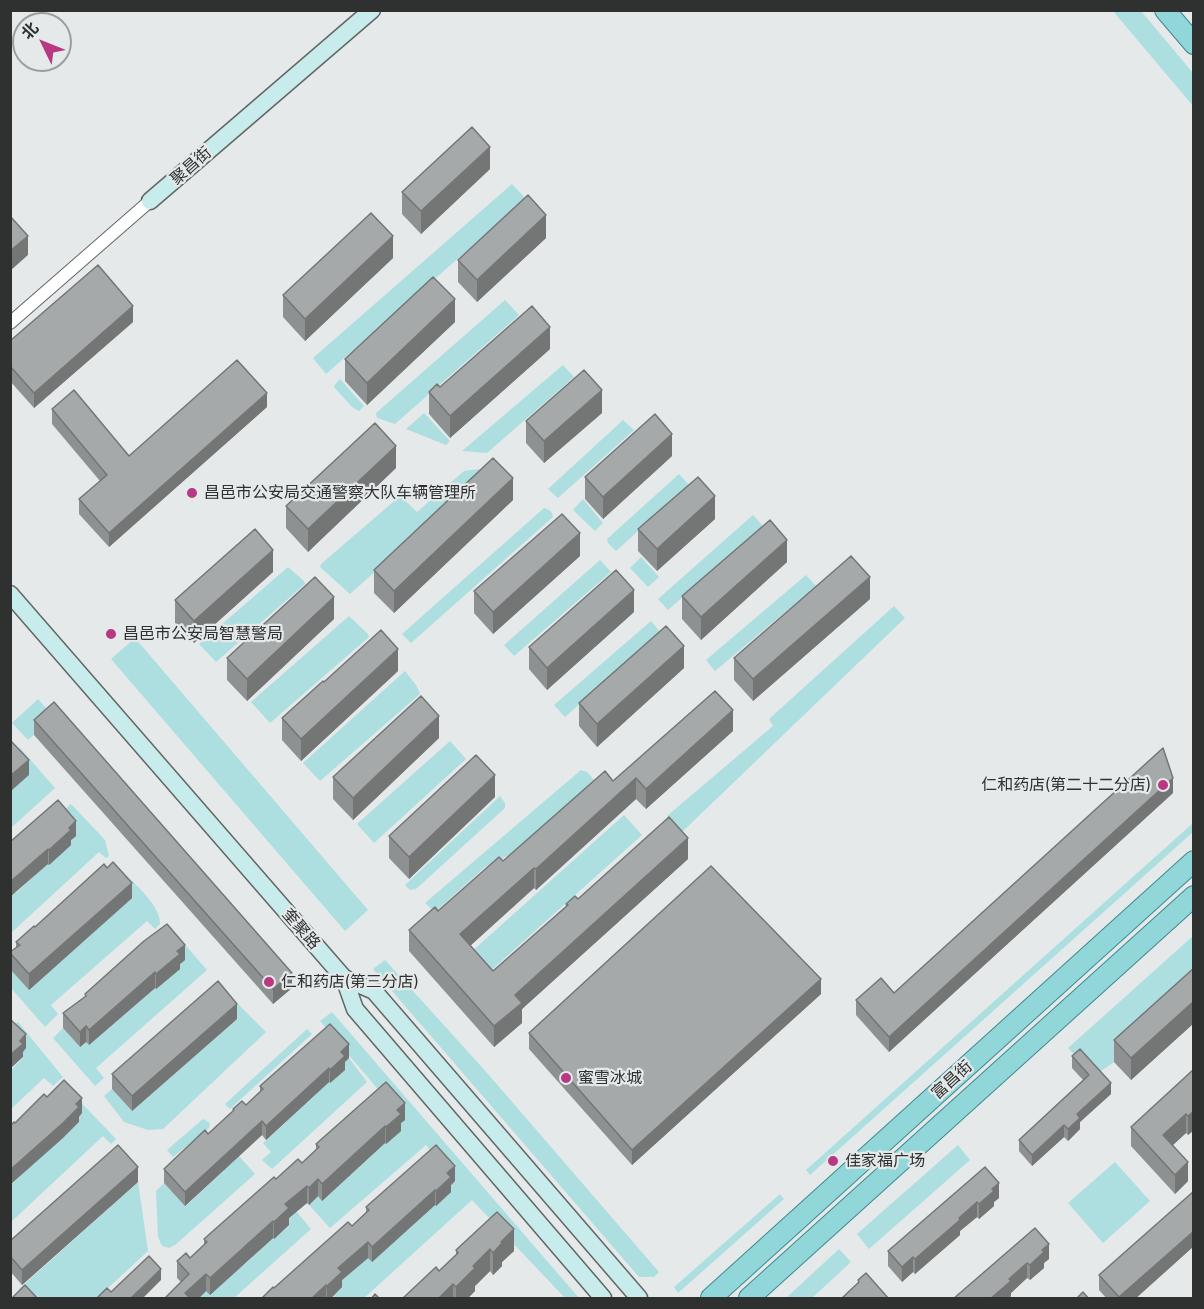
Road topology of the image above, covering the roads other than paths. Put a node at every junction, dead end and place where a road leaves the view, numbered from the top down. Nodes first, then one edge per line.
1 (372, 10) edge
2 (1165, 10) edge
3 (1194, 44) edge
4 (150, 201) joint
5 (10, 323) edge
6 (10, 594) edge
7 (1194, 861) edge
8 (1194, 896) edge
9 (344, 978) junction
10 (603, 1299) edge
11 (639, 1299) edge
12 (711, 1299) edge
13 (749, 1299) edge

1 - 4 street, 聚昌街
2 - 3 main road
4 - 5 street, 聚昌街
6 - 9 street, 奎聚路
7 - 12 main road, 富昌街
8 - 13 main road, 富昌街
9 - 10 street, 奎聚路
9 - 11 street

